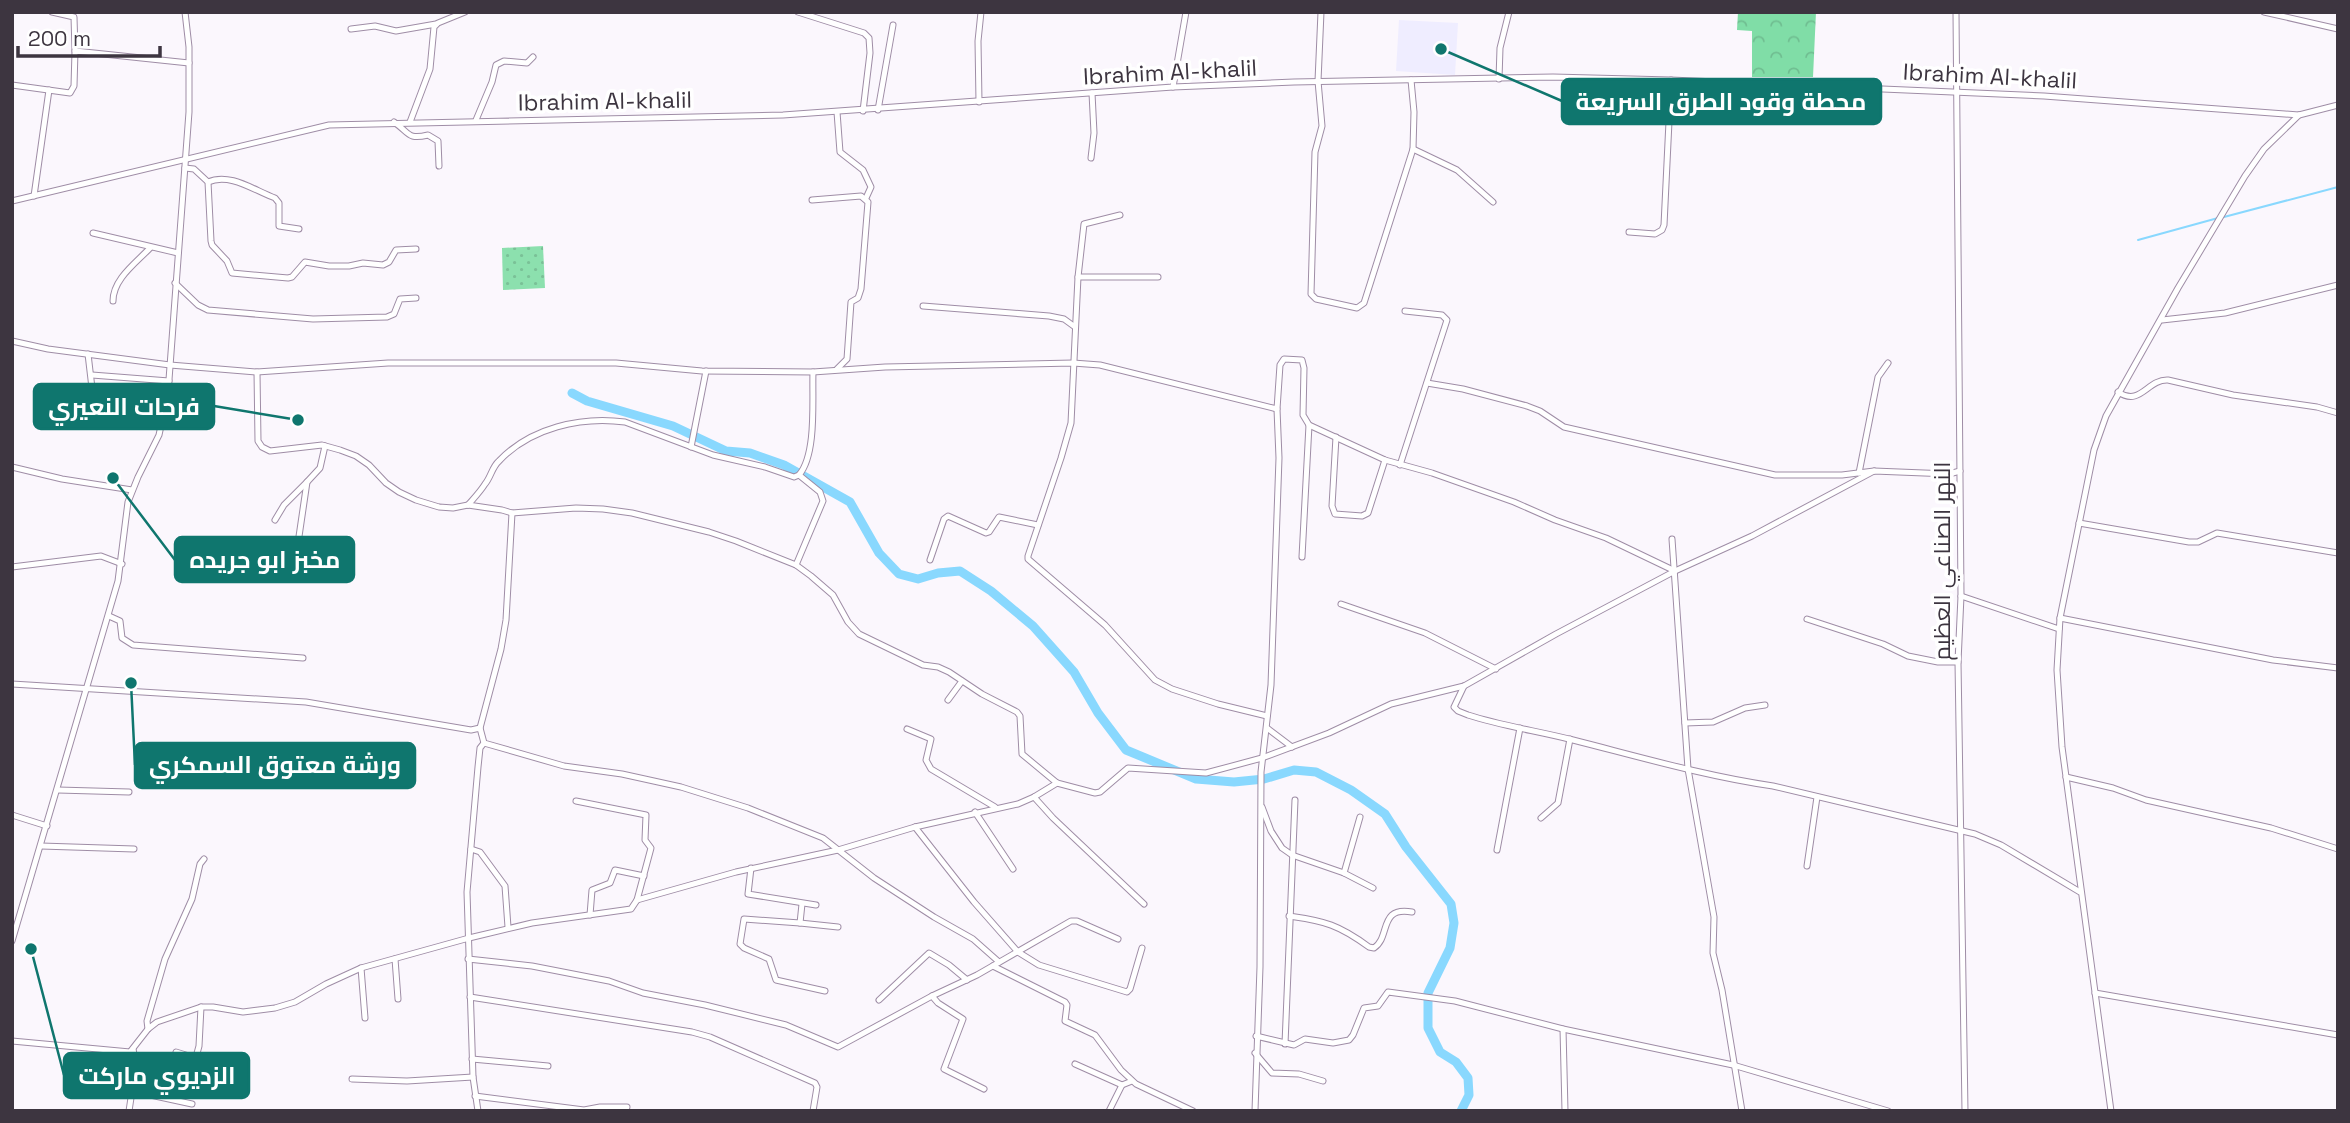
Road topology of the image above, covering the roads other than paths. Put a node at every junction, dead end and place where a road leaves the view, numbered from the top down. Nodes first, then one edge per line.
1 (52, 12) edge
2 (185, 12) edge
3 (464, 12) edge
4 (798, 12) edge
5 (981, 12) edge
6 (1185, 12) edge
7 (1321, 12) edge
8 (1508, 12) edge
9 (1956, 12) edge
10 (2264, 12) edge
11 (75, 15) edge
12 (436, 24) junction
13 (893, 25) dead end
14 (351, 29) dead end
15 (2338, 29) edge
16 (75, 51) junction
17 (533, 57) dead end
18 (189, 63) junction
19 (1499, 79) junction
20 (1411, 80) junction
21 (1671, 80) junction
22 (1318, 82) junction
23 (12, 85) edge
24 (1173, 87) junction
25 (49, 90) junction
26 (1956, 92) junction
27 (1092, 93) junction
28 (979, 102) junction
29 (2338, 105) edge
30 (878, 110) junction
31 (863, 111) junction
32 (837, 112) junction
33 (2299, 115) junction
34 (476, 120) junction
35 (394, 122) junction
36 (410, 122) junction
37 (1413, 149) junction
38 (186, 158) junction
39 (1091, 158) dead end
40 (439, 166) dead end
41 (185, 168) junction
42 (208, 182) junction
43 (34, 195) junction
44 (866, 198) junction
45 (812, 200) dead end
46 (12, 201) edge
47 (1493, 202) dead end
48 (1120, 215) dead end
49 (299, 229) dead end
50 (1629, 232) dead end
51 (93, 233) dead end
52 (150, 248) junction
53 (416, 249) dead end
54 (178, 253) junction
55 (1078, 277) junction
56 (1158, 277) dead end
57 (175, 283) junction
58 (2338, 285) edge
59 (416, 298) dead end
60 (113, 301) dead end
61 (923, 306) dead end
62 (1405, 311) dead end
63 (2162, 320) junction
64 (1075, 327) junction
65 (12, 341) edge
66 (88, 354) junction
67 (1073, 363) junction
68 (1888, 363) dead end
69 (170, 365) junction
70 (836, 370) junction
71 (706, 371) junction
72 (257, 372) junction
73 (813, 372) junction
74 (92, 375) junction
75 (169, 381) junction
76 (1427, 383) junction
77 (2118, 392) junction
78 (1277, 409) junction
79 (2338, 413) edge
80 (86, 421) dead end
81 (1309, 425) junction
82 (1336, 437) junction
83 (325, 446) junction
84 (691, 447) junction
85 (1385, 460) junction
86 (1400, 465) junction
87 (12, 467) edge
88 (1874, 471) junction
89 (1960, 471) junction
90 (1859, 473) junction
91 (799, 475) junction
92 (307, 482) junction
93 (132, 490) junction
94 (468, 505) junction
95 (512, 513) junction
96 (275, 520) dead end
97 (2079, 523) junction
98 (1038, 526) junction
99 (1672, 539) dead end
100 (297, 550) dead end
101 (2338, 553) edge
102 (1302, 557) dead end
103 (930, 561) dead end
104 (122, 564) junction
105 (796, 565) junction
106 (12, 567) edge
107 (1675, 571) junction
108 (1961, 596) junction
109 (1341, 604) dead end
110 (109, 616) junction
111 (2060, 618) junction
112 (1807, 619) dead end
113 (2059, 629) junction
114 (303, 658) dead end
115 (1958, 662) junction
116 (2338, 668) edge
117 (1496, 669) junction
118 (962, 681) junction
119 (12, 684) edge
120 (1464, 687) junction
121 (88, 689) junction
122 (948, 700) dead end
123 (1765, 705) dead end
124 (1267, 716) junction
125 (1685, 723) junction
126 (1267, 727) junction
127 (480, 728) junction
128 (1520, 728) junction
129 (907, 729) dead end
130 (1570, 739) junction
131 (484, 743) junction
132 (1292, 747) junction
133 (1262, 758) junction
134 (1688, 769) junction
135 (2066, 777) junction
136 (1056, 783) junction
137 (58, 790) junction
138 (129, 792) dead end
139 (1034, 797) junction
140 (1817, 797) junction
141 (1295, 800) dead end
142 (576, 801) dead end
143 (1260, 804) junction
144 (995, 807) junction
145 (975, 812) junction
146 (12, 815) edge
147 (1360, 817) dead end
148 (1541, 818) dead end
149 (47, 826) junction
150 (915, 827) junction
151 (1961, 830) junction
152 (41, 846) junction
153 (134, 849) dead end
154 (471, 849) junction
155 (2338, 849) edge
156 (838, 850) junction
157 (1497, 850) dead end
158 (1292, 855) junction
159 (204, 859) dead end
160 (1807, 866) dead end
161 (751, 868) junction
162 (1013, 869) dead end
163 (1344, 873) junction
164 (644, 876) junction
165 (1373, 888) dead end
166 (2080, 892) junction
167 (637, 900) junction
168 (802, 904) junction
169 (1144, 904) dead end
170 (816, 905) dead end
171 (1412, 912) dead end
172 (590, 915) junction
173 (1290, 916) junction
174 (800, 923) junction
175 (838, 927) dead end
176 (508, 928) junction
177 (469, 938) junction
178 (1118, 939) dead end
179 (12, 941) edge
180 (1142, 948) dead end
181 (1018, 951) junction
182 (396, 959) junction
183 (468, 959) junction
184 (996, 964) junction
185 (361, 968) junction
186 (967, 980) junction
187 (825, 991) dead end
188 (2095, 993) junction
189 (932, 996) junction
190 (470, 997) junction
191 (398, 999) dead end
192 (879, 1000) dead end
193 (201, 1007) junction
194 (365, 1018) dead end
195 (148, 1029) junction
196 (1563, 1029) junction
197 (2338, 1035) edge
198 (1256, 1036) junction
199 (12, 1041) edge
200 (1285, 1044) junction
201 (133, 1049) junction
202 (176, 1052) dead end
203 (1255, 1053) junction
204 (196, 1057) junction
205 (472, 1059) junction
206 (215, 1064) dead end
207 (1075, 1065) dead end
208 (1733, 1065) junction
209 (548, 1066) dead end
210 (472, 1077) junction
211 (352, 1079) dead end
212 (1132, 1080) junction
213 (1323, 1081) dead end
214 (1122, 1085) junction
215 (984, 1088) dead end
216 (132, 1091) junction
217 (475, 1096) junction
218 (1176, 1102) junction
219 (192, 1104) dead end
220 (627, 1107) dead end
221 (129, 1111) edge
222 (478, 1111) edge
223 (813, 1111) edge
224 (1109, 1111) edge
225 (1172, 1111) edge
226 (1193, 1111) edge
227 (1255, 1111) edge
228 (1565, 1111) edge
229 (1742, 1111) edge
230 (1888, 1111) edge
231 (1965, 1111) edge
232 (2111, 1111) edge

1 - 11 street
2 - 18 street
3 - 12 street
4 - 31 street
5 - 28 street
6 - 24 street
7 - 22 street
8 - 19 street
9 - 26 street, النهر الصناعي العظيم
10 - 15 street
11 - 16 street
12 - 14 street
12 - 36 street
13 - 30 street
16 - 18 street
16 - 25 street
17 - 34 street
18 - 38 street
19 - 20 street, Ibrahim Al-khalil
19 - 21 street, Ibrahim Al-khalil
20 - 22 street, Ibrahim Al-khalil
20 - 37 street
21 - 26 street, Ibrahim Al-khalil
21 - 50 street
22 - 24 street, Ibrahim Al-khalil
22 - 37 street
23 - 25 street
24 - 27 street, Ibrahim Al-khalil
25 - 43 street
26 - 33 street, Ibrahim Al-khalil
26 - 89 street, النهر الصناعي العظيم
27 - 28 street, Ibrahim Al-khalil
27 - 39 street
28 - 30 street, Ibrahim Al-khalil
29 - 33 street, Ibrahim Al-khalil
30 - 31 street, Ibrahim Al-khalil
31 - 32 street, Ibrahim Al-khalil
32 - 34 street, Ibrahim Al-khalil
32 - 44 street
33 - 63 street
34 - 36 street, Ibrahim Al-khalil
35 - 36 street, Ibrahim Al-khalil
35 - 38 street, Ibrahim Al-khalil
35 - 40 street
37 - 47 street
38 - 41 street
38 - 43 street, Ibrahim Al-khalil
41 - 42 street
41 - 54 street
42 - 49 street
42 - 53 street
43 - 46 street, Ibrahim Al-khalil
44 - 45 street
44 - 70 street
48 - 55 street
51 - 52 street
52 - 54 street
52 - 60 street
54 - 57 street
55 - 56 street
55 - 64 street
57 - 59 street
57 - 69 street
58 - 63 street
61 - 64 street
62 - 76 street
63 - 77 street
64 - 67 street
65 - 66 street
66 - 69 street
66 - 74 street
67 - 70 street
67 - 78 street
67 - 98 street
68 - 90 street
69 - 72 street
69 - 75 street
70 - 73 street
71 - 72 street
71 - 73 street
71 - 84 street
72 - 83 street
73 - 91 street
74 - 75 street
74 - 80 street
75 - 93 street
76 - 86 street
76 - 90 street
77 - 79 street
77 - 97 street
78 - 81 street
78 - 124 street
81 - 82 street
81 - 102 street
82 - 85 street
82 - 85 street
83 - 92 street
83 - 94 street
84 - 91 street
84 - 94 street
85 - 86 street
86 - 107 street
87 - 93 street
88 - 89 street
88 - 90 street
88 - 107 street
89 - 108 street, النهر الصناعي العظيم
91 - 105 street
92 - 96 street
92 - 100 street
93 - 104 street
94 - 95 street
95 - 105 street
95 - 127 street
97 - 101 street
97 - 111 street
98 - 103 street
98 - 124 street
99 - 107 street
104 - 106 street
104 - 110 street
105 - 118 street
107 - 117 street
107 - 125 street
108 - 113 street
108 - 115 street, النهر الصناعي العظيم
109 - 117 street
110 - 114 street
110 - 121 street
111 - 113 street
111 - 116 street
112 - 115 street
113 - 135 street
115 - 151 street, النهر الصناعي العظيم
117 - 120 street
118 - 122 street
118 - 136 street
119 - 121 street
120 - 128 street
120 - 132 street
121 - 127 street
121 - 137 street
123 - 125 street
124 - 126 street
125 - 134 street
126 - 132 street
126 - 133 street
127 - 131 street
128 - 130 street
128 - 157 street
129 - 144 street
130 - 134 street
130 - 148 street
131 - 154 street
131 - 156 street
132 - 133 street
133 - 136 street
133 - 143 street
134 - 140 street
134 - 208 street
135 - 155 street
135 - 166 street
136 - 139 street
137 - 138 street
137 - 149 street
139 - 144 street
139 - 169 street
140 - 151 street
140 - 160 street
141 - 158 street
142 - 164 street
143 - 158 street
143 - 198 street
144 - 145 street
145 - 150 street
145 - 162 street
146 - 149 street
147 - 163 street
149 - 152 street
150 - 156 street
150 - 181 street
151 - 166 street
151 - 231 street, النهر الصناعي العظيم
152 - 153 street
152 - 179 street
154 - 176 street
154 - 177 street
156 - 161 street
156 - 184 street
158 - 163 street
158 - 173 street
159 - 195 street
161 - 167 street
161 - 168 street
163 - 165 street
164 - 167 street
164 - 172 street
166 - 188 street
167 - 172 street
168 - 170 street
168 - 174 street
171 - 173 street
172 - 176 street
173 - 200 street
174 - 175 street
174 - 187 street
176 - 177 street
177 - 182 street
177 - 183 street
178 - 181 street
180 - 181 street
181 - 184 street
182 - 185 street
182 - 191 street
183 - 189 street
183 - 190 street
184 - 186 street
184 - 212 street
185 - 193 street
185 - 194 street
186 - 189 street
186 - 192 street
188 - 197 street
188 - 232 street
189 - 215 street
190 - 205 street
190 - 223 street
193 - 195 street
193 - 204 street
195 - 201 street
196 - 200 street
196 - 208 street
196 - 228 street
198 - 200 street
198 - 203 street
199 - 201 street
201 - 216 street
202 - 204 street
203 - 213 street
203 - 227 street
204 - 206 street
205 - 209 street
205 - 210 street
207 - 214 street
208 - 229 street
208 - 230 street
210 - 211 street
210 - 217 street
212 - 214 street
212 - 218 street
214 - 224 street
216 - 219 street
216 - 221 street
217 - 220 street
217 - 222 street
218 - 225 street
218 - 226 street

